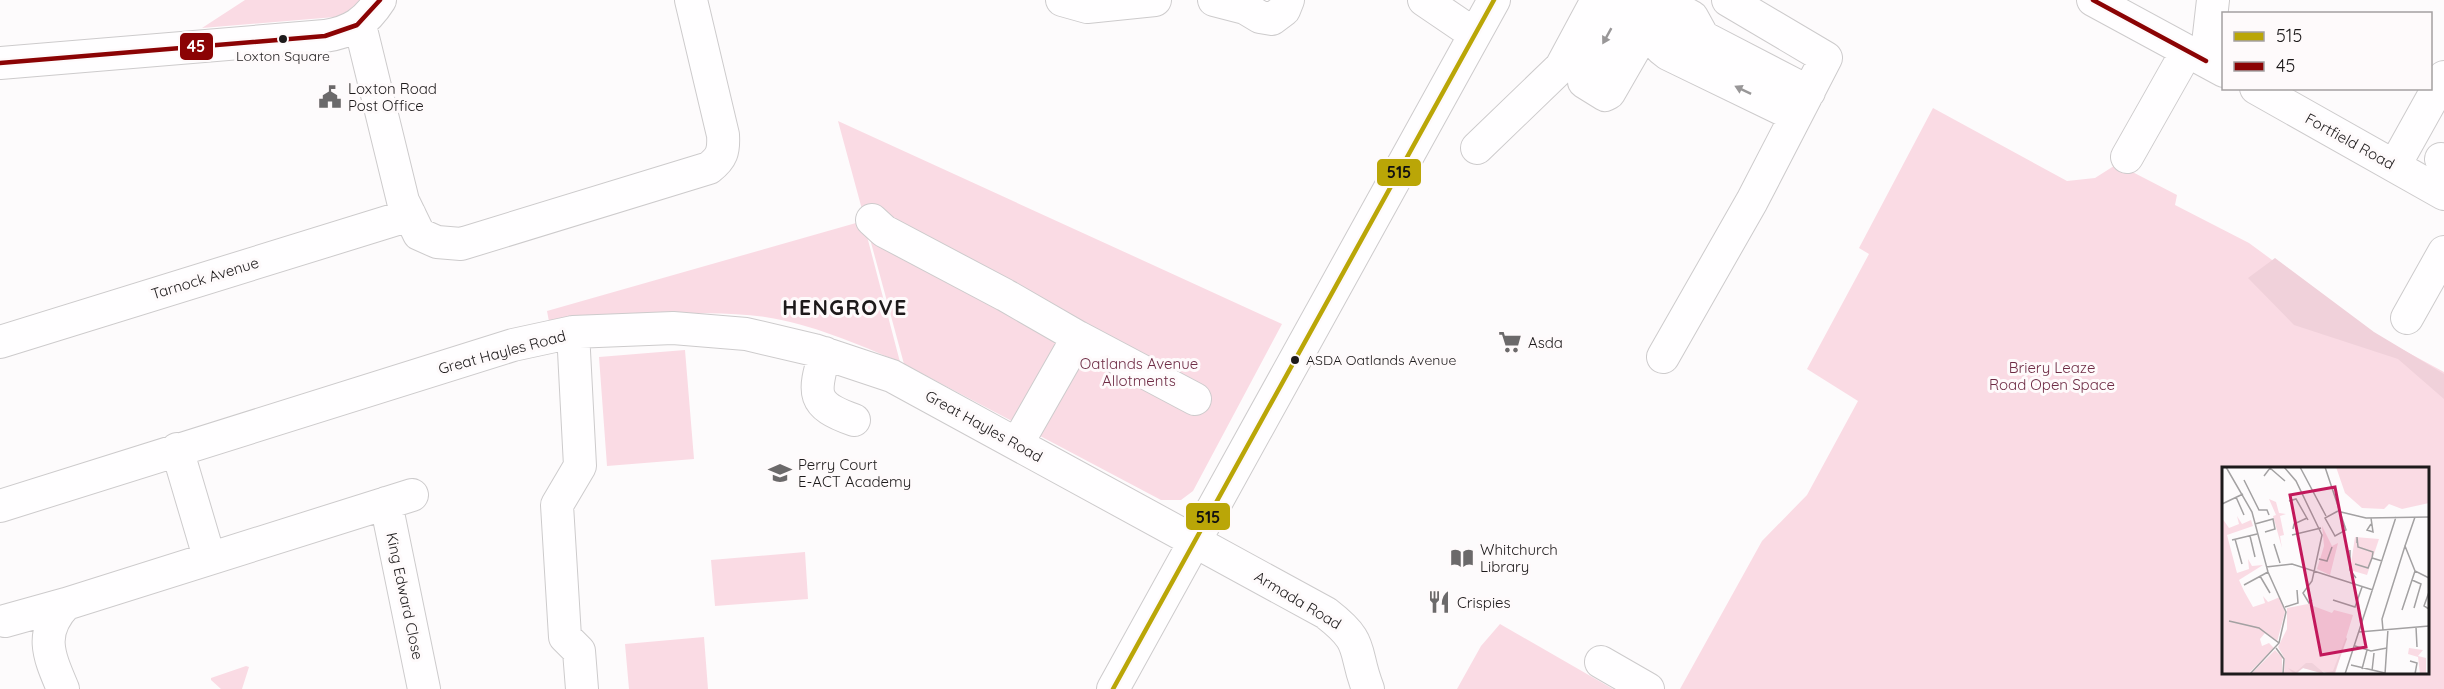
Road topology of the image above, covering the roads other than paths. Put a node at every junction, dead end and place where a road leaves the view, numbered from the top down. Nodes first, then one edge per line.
1 (380, 0) edge
2 (691, 0) edge
3 (1062, 0) edge
4 (1155, 0) edge
5 (1214, 0) edge
6 (1288, 0) edge
7 (1424, 0) edge
8 (1494, 0) edge
9 (1597, 0) edge
10 (1728, 0) edge
11 (2093, 0) edge
12 (2213, 0) edge
13 (1651, 8) edge
14 (360, 25) junction
15 (1474, 34) junction
16 (2205, 61) edge
17 (0, 63) edge
18 (2444, 77) edge
19 (2260, 90) edge
20 (1802, 104) junction
21 (1477, 148) dead end
22 (2127, 157) dead end
23 (2395, 165) junction
24 (2444, 194) edge
25 (410, 215) junction
26 (872, 220) dead end
27 (2444, 252) edge
28 (2406, 318) dead end
29 (573, 332) junction
30 (1078, 337) junction
31 (0, 342) edge
32 (825, 353) junction
33 (1663, 357) dead end
34 (1195, 399) dead end
35 (854, 420) dead end
36 (1017, 444) junction
37 (177, 449) junction
38 (0, 506) edge
39 (1193, 540) junction
40 (209, 557) junction
41 (66, 604) junction
42 (5, 621) dead end
43 (1602, 662) dead end
44 (63, 689) edge
45 (424, 689) edge
46 (582, 689) edge
47 (1113, 689) edge
48 (1368, 689) edge
49 (1648, 689) edge

1 - 14 street
2 - 25 street
3 - 4 street
5 - 6 street
7 - 15 street
8 - 15 street
9 - 21 street
10 - 20 street
11 - 16 street
12 - 16 street
13 - 20 street
20 -> 13 street
14 - 17 street
14 - 25 street
15 - 39 street
16 - 22 street
18 - 23 street
19 - 23 street, Fortfield Road
20 - 33 street
23 - 24 street, Fortfield Road
25 - 31 street, Tarnock Avenue
26 - 30 street
27 - 28 street
29 - 32 street, Great Hayles Road
29 - 37 street, Great Hayles Road
29 - 46 street
30 - 34 street
30 - 36 street
32 - 35 street
32 - 36 street, Great Hayles Road
36 - 39 street, Great Hayles Road
37 - 38 street, Great Hayles Road
37 - 40 street
39 - 47 street
39 - 48 street, Armada Road
40 - 41 street, King Edward Close
40 - 45 street, King Edward Close
41 - 42 street, King Edward Close
41 - 44 street
43 - 49 street

